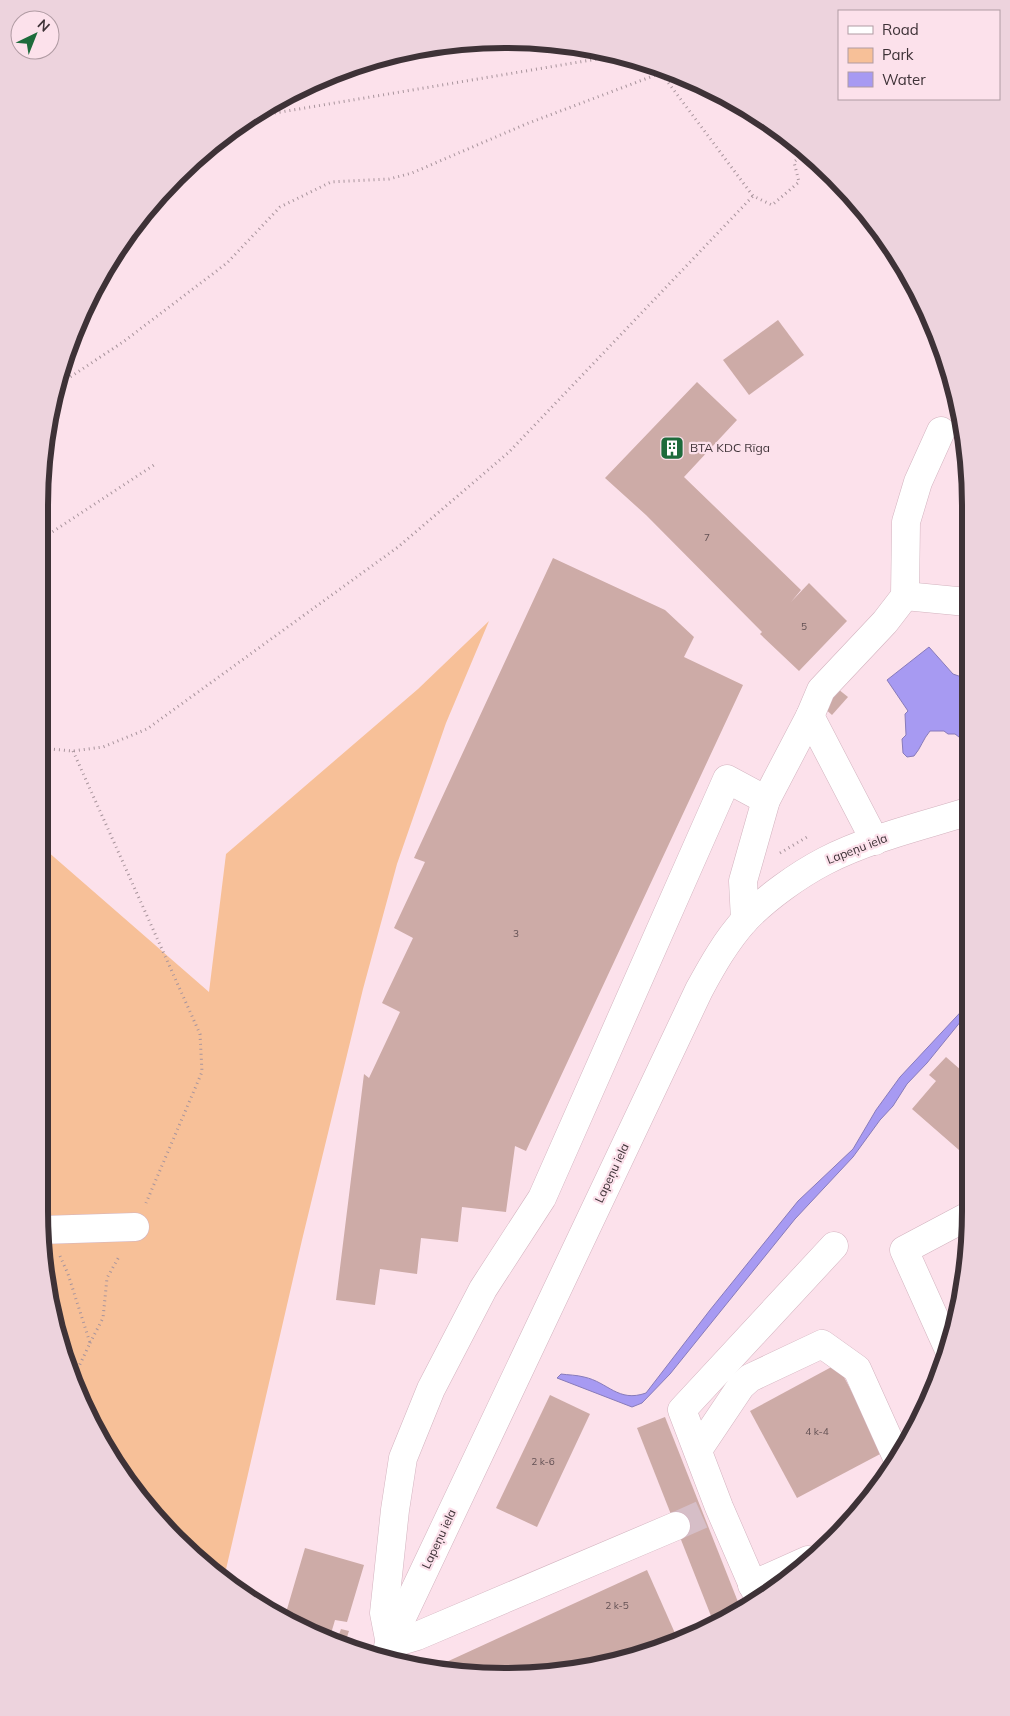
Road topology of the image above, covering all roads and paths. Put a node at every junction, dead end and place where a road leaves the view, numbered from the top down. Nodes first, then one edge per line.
1 (602, 58) edge
2 (658, 74) edge
3 (663, 76) edge
4 (268, 114) edge
5 (801, 156) edge
6 (753, 196) junction
7 (65, 379) edge
8 (941, 431) dead end
9 (154, 465) dead end
10 (48, 535) edge
11 (904, 596) junction
12 (962, 602) edge
13 (810, 716) junction
14 (48, 749) edge
15 (73, 751) junction
16 (766, 800) junction
17 (962, 814) edge
18 (874, 841) junction
19 (745, 920) junction
20 (962, 1218) edge
21 (135, 1227) junction
22 (48, 1230) edge
23 (48, 1234) edge
24 (834, 1246) dead end
25 (944, 1339) edge
26 (90, 1343) junction
27 (77, 1371) edge
28 (698, 1450) junction
29 (894, 1451) edge
30 (676, 1526) tunnel mouth
31 (784, 1574) edge
32 (755, 1591) edge
33 (386, 1652) edge

1 - 4 path
2 - 7 path
3 - 6 path
5 - 6 path
6 - 15 path
8 - 11 street
9 - 10 path
11 - 12 street
11 - 13 street
13 - 16 street
13 - 18 street
14 - 15 path
15 - 21 path
16 - 19 street
16 - 33 street
17 - 18 street, Lapeņu iela
18 - 19 street, Lapeņu iela
19 - 33 street, Lapeņu iela
20 - 25 street
21 - 22 street
21 - 26 path
23 - 26 path
24 - 28 street
26 - 27 path
28 - 29 street
28 - 32 street
30 - 33 street
31 - 32 street

